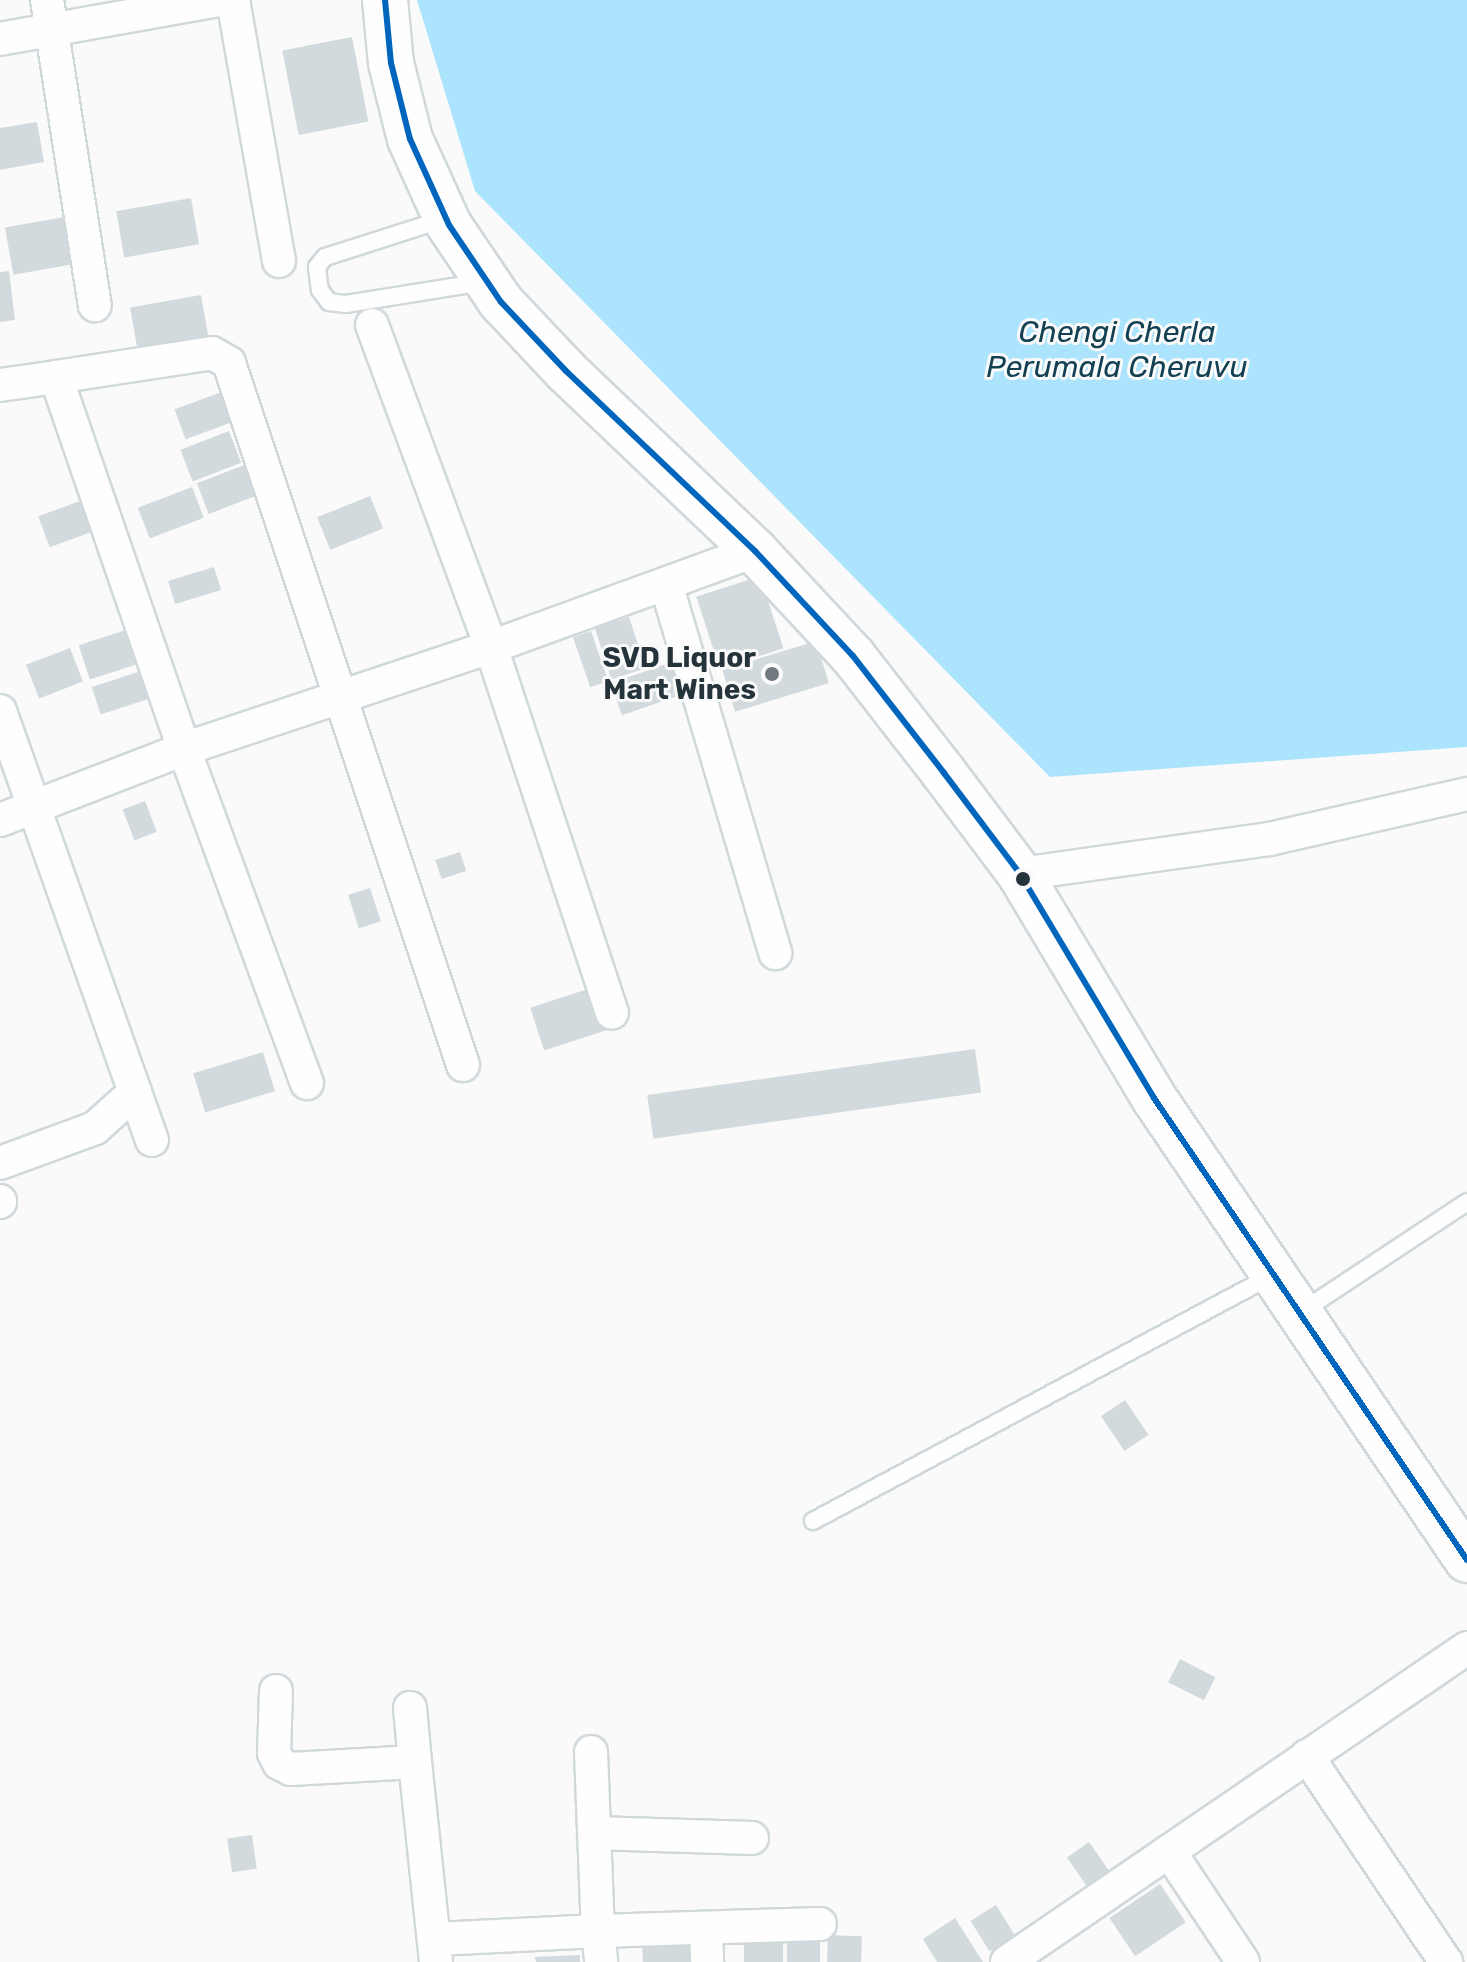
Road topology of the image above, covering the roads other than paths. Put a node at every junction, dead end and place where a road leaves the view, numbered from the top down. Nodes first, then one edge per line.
1 (47, 0) edge
2 (219, 0) edge
3 (233, 0) edge
4 (385, 0) edge
5 (51, 32) junction
6 (0, 39) edge
7 (446, 219) junction
8 (279, 261) dead end
9 (487, 282) junction
10 (95, 305) dead end
11 (372, 325) dead end
12 (56, 377) junction
13 (0, 385) edge
14 (755, 551) junction
15 (666, 584) junction
16 (491, 647) junction
17 (341, 697) junction
18 (0, 711) edge
19 (184, 749) junction
20 (1467, 794) edge
21 (33, 807) junction
22 (0, 820) edge
23 (1020, 874) junction
24 (775, 953) dead end
25 (612, 1013) dead end
26 (463, 1065) dead end
27 (307, 1083) dead end
28 (135, 1092) junction
29 (152, 1140) dead end
30 (0, 1163) edge
31 (1467, 1202) edge
32 (1274, 1275) junction
33 (1300, 1313) junction
34 (813, 1521) dead end
35 (1467, 1560) edge
36 (1467, 1648) edge
37 (276, 1691) dead end
38 (410, 1708) dead end
39 (591, 1752) dead end
40 (1307, 1756) junction
41 (415, 1762) junction
42 (594, 1833) junction
43 (752, 1838) dead end
44 (1169, 1851) junction
45 (820, 1924) dead end
46 (706, 1928) junction
47 (600, 1947) edge
48 (436, 1951) edge
49 (1020, 1959) edge
50 (707, 1962) edge
51 (1243, 1962) edge
52 (1446, 1962) edge

1 - 5 street
2 - 5 street
3 - 8 street
4 - 7 street
5 - 6 street
5 - 10 street
7 - 9 street
7 - 9 lane
9 - 14 street
11 - 16 street
12 - 13 street
12 - 17 street
12 - 19 street
14 - 15 street
14 - 23 street
15 - 16 street
15 - 24 street
16 - 17 street
16 - 25 street
17 - 19 street
17 - 26 street
18 - 21 street
19 - 21 street
19 - 27 street
20 - 23 street
21 - 22 street
21 - 28 street
23 - 32 street
28 - 29 street
28 - 30 street
31 - 33 lane
32 - 33 street
32 - 34 lane
33 - 35 street
36 - 40 street
37 - 41 street
38 - 41 street
39 - 42 street
40 - 44 street
40 - 52 street
41 - 48 street
42 - 43 street
42 - 47 street
44 - 49 street
44 - 51 street
45 - 46 street
46 - 47 street
46 - 50 street
47 - 48 street

